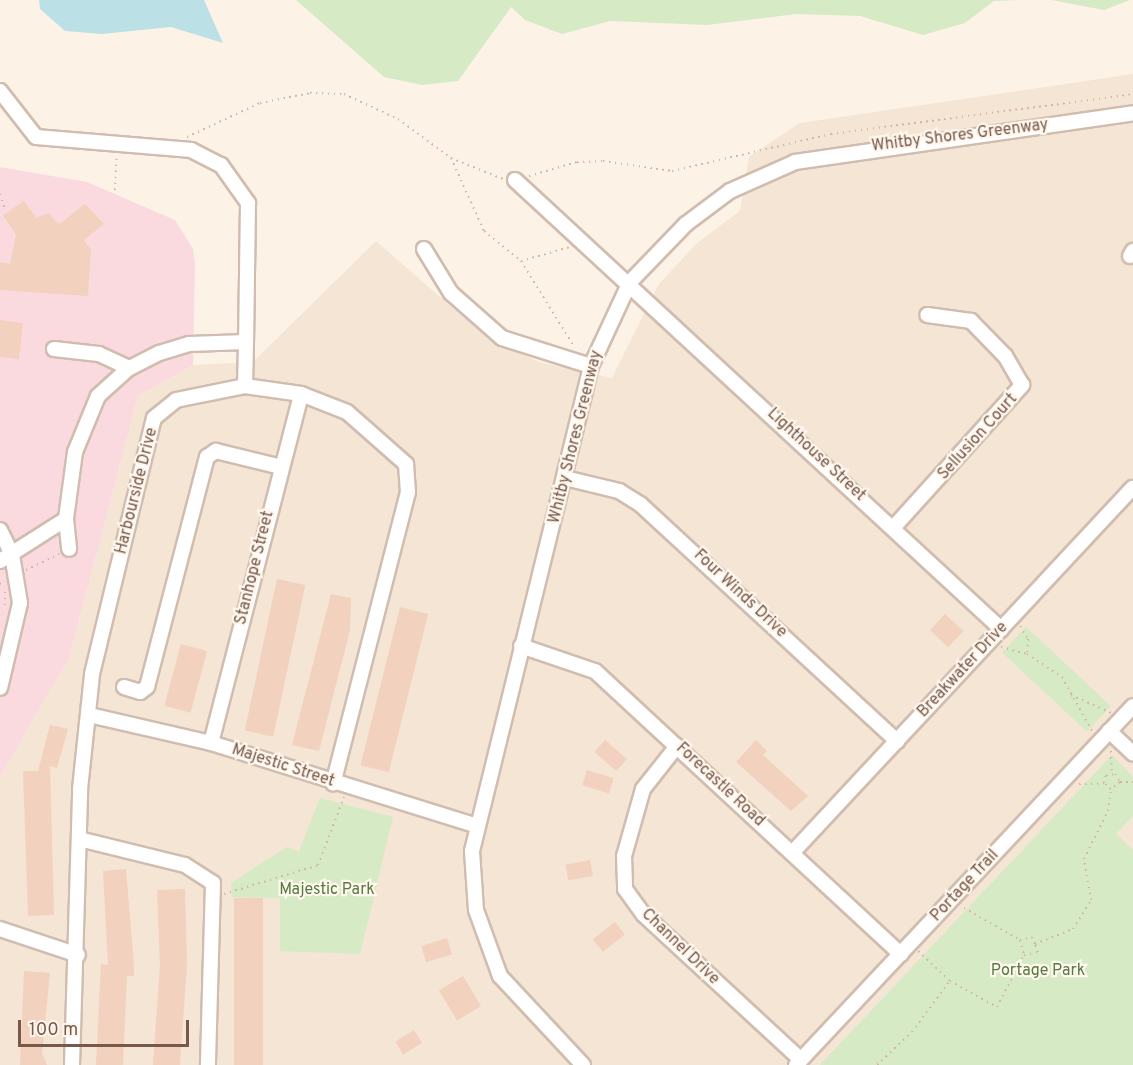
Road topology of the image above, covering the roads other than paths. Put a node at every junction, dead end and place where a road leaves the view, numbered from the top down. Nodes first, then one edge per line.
1 (0, 91) edge
2 (1133, 113) edge
3 (515, 180) road end
4 (424, 249) dead end
5 (630, 282) junction
6 (927, 315) dead end
7 (246, 342) junction
8 (54, 349) dead end
9 (591, 366) junction
10 (129, 368) junction
11 (245, 386) junction
12 (301, 394) junction
13 (280, 467) junction
14 (565, 478) junction
15 (1133, 488) edge
16 (66, 519) junction
17 (893, 528) junction
18 (0, 530) edge
19 (69, 549) road end
20 (6, 558) edge
21 (1001, 629) junction
22 (521, 646) junction
23 (124, 687) dead end
24 (0, 688) edge
25 (1133, 706) edge
26 (89, 715) junction
27 (1109, 731) junction
28 (897, 741) junction
29 (211, 743) junction
30 (677, 746) junction
31 (1133, 753) edge
32 (333, 784) junction
33 (475, 825) junction
34 (79, 839) junction
35 (793, 852) junction
36 (0, 928) edge
37 (901, 954) junction
38 (78, 955) junction
39 (798, 1063) edge
40 (72, 1065) edge
41 (208, 1065) edge
42 (583, 1065) edge

1 - 7 street
2 - 5 street, Whitby Shores Greenway
3 - 5 street, Lighthouse Street
4 - 9 street
5 - 9 street, Whitby Shores Greenway
5 - 17 street, Lighthouse Street
6 - 17 street, Sellusion Court
7 - 10 street
7 - 11 street
8 - 10 street
9 - 14 street, Whitby Shores Greenway
10 - 16 street
11 - 12 street, Harbourside Drive
11 - 26 street, Harbourside Drive
12 - 13 street, Stanhope Street
12 - 32 street, Harbourside Drive
13 - 23 street
13 - 29 street, Stanhope Street
14 - 22 street, Whitby Shores Greenway
14 - 28 street, Four Winds Drive
15 - 21 street, Breakwater Drive
16 - 19 street
16 - 20 street
17 - 21 street, Lighthouse Street
18 - 20 street
20 - 24 street
21 - 28 street, Breakwater Drive
22 - 30 street, Forecastle Road
22 - 33 street, Whitby Shores Greenway
25 - 27 street, Portage Trail
26 - 29 street, Majestic Street
26 - 34 street, Harbourside Drive
27 - 31 street
27 - 37 street, Portage Trail
28 - 35 street, Breakwater Drive
29 - 32 street, Majestic Street
30 - 35 street, Forecastle Road
30 - 39 street, Channel Drive
32 - 33 street, Majestic Street
33 - 42 street, Whitby Shores Greenway
34 - 38 street, Harbourside Drive
34 - 41 street
35 - 37 street, Forecastle Road
36 - 38 street
37 - 39 street, Portage Trail
38 - 40 street, Harbourside Drive

